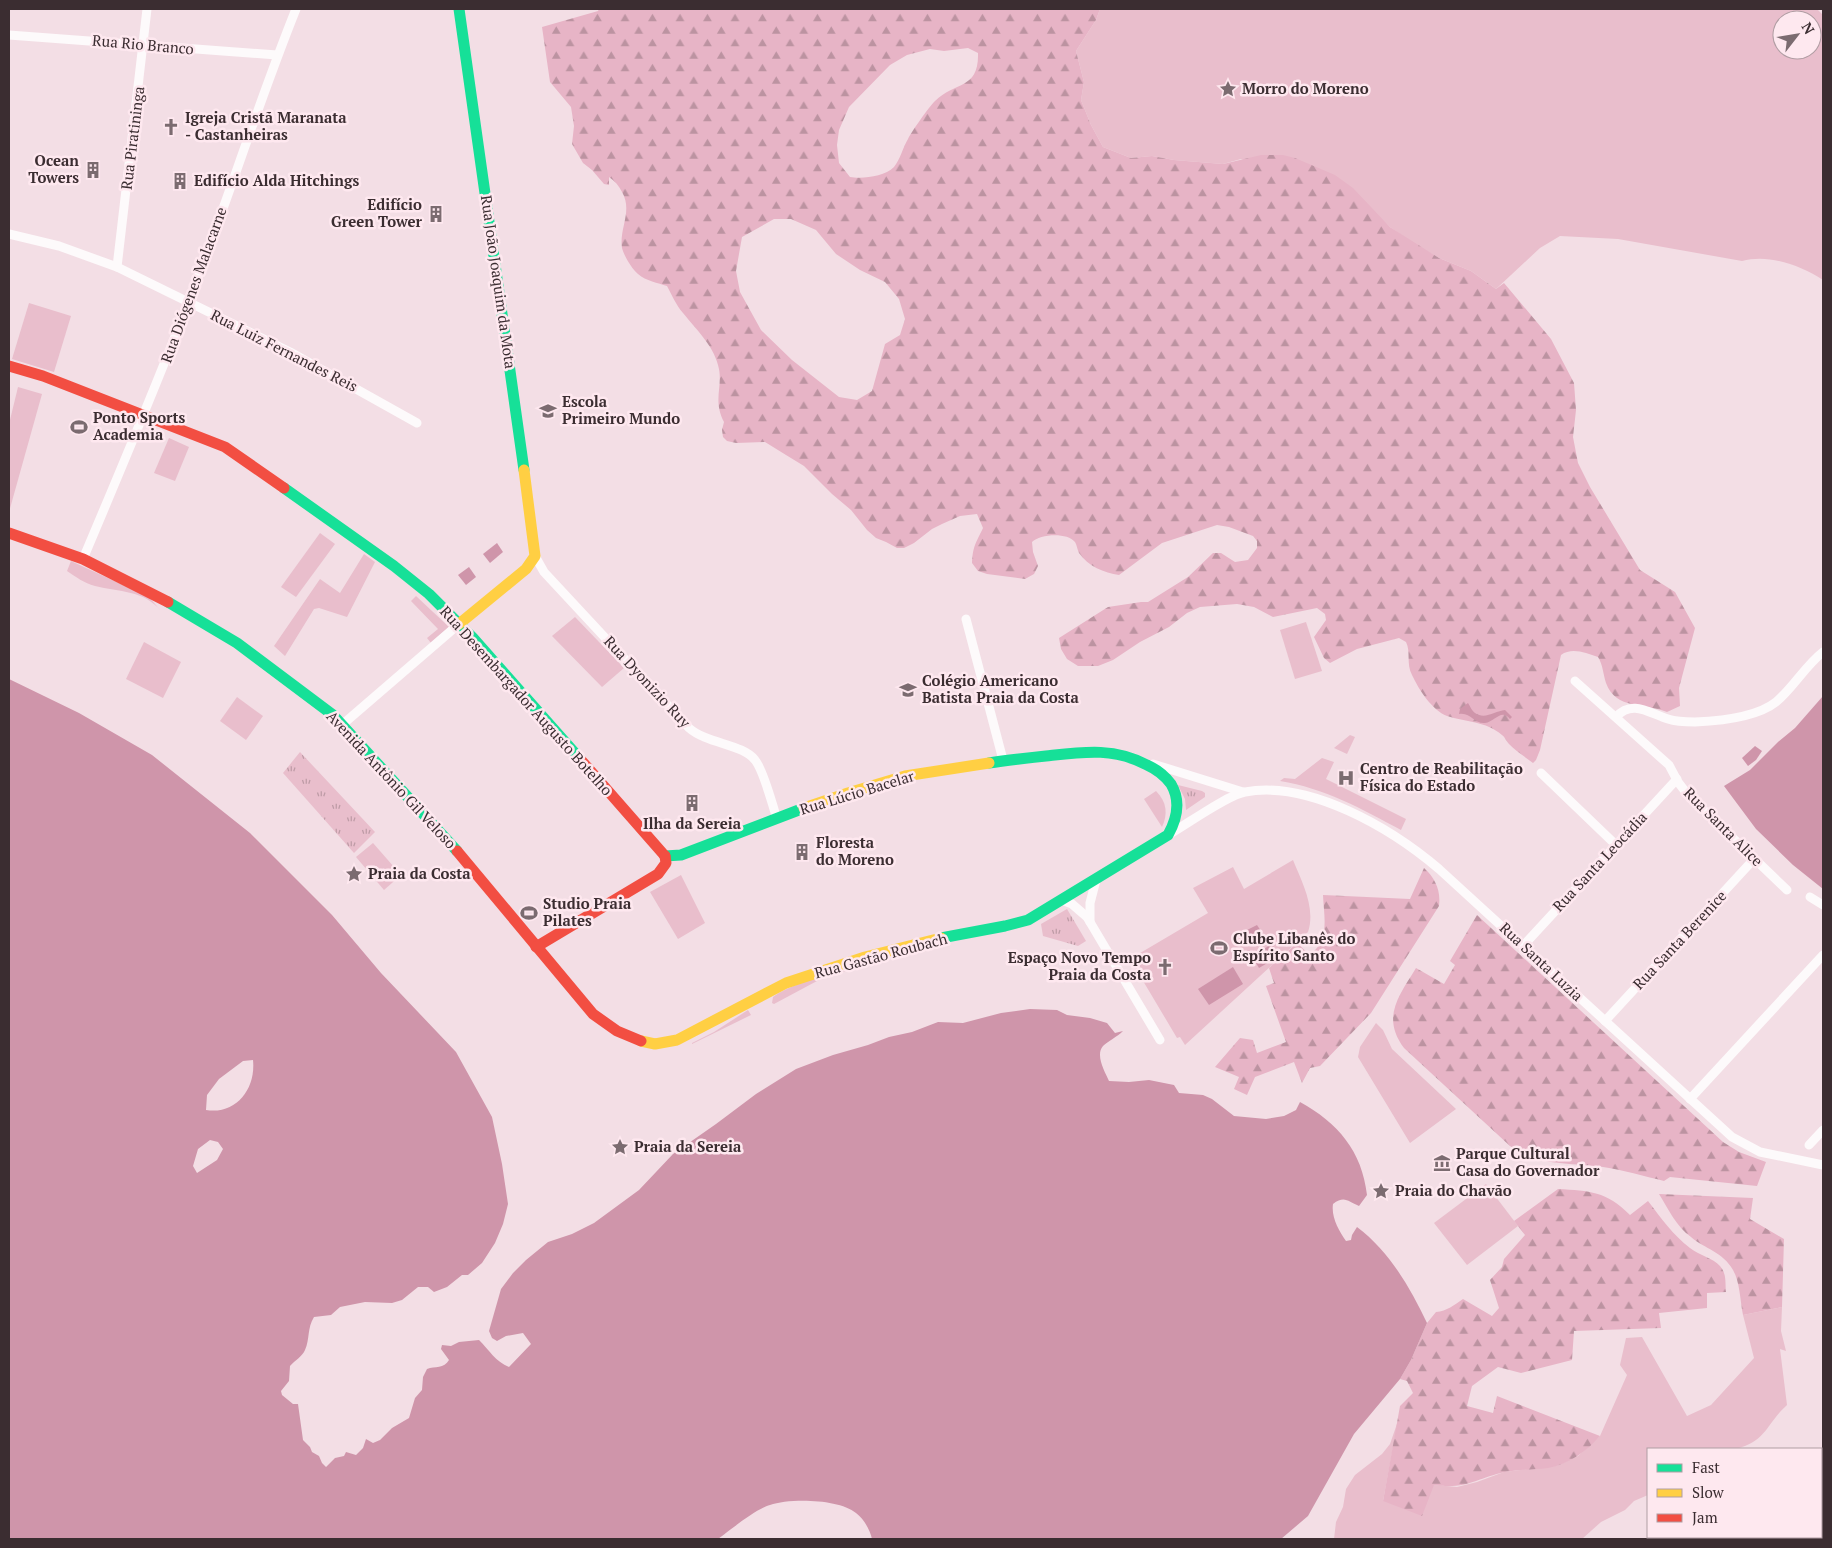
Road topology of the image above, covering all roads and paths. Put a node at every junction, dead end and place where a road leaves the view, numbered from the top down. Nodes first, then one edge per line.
1 (147, 9) edge
2 (296, 9) edge
3 (459, 9) edge
4 (9, 35) edge
5 (144, 46) junction
6 (277, 55) junction
7 (9, 234) edge
8 (117, 267) junction
9 (189, 302) junction
10 (9, 366) edge
11 (145, 414) junction
12 (417, 422) dead end
13 (9, 533) edge
14 (535, 556) junction
15 (83, 558) junction
16 (966, 619) dead end
17 (459, 624) junction
18 (1823, 652) edge
19 (1575, 681) dead end
20 (1616, 717) junction
21 (343, 724) junction
22 (1139, 759) junction
23 (1003, 760) junction
24 (1540, 773) dead end
25 (1677, 779) junction
26 (1243, 792) junction
27 (777, 819) junction
28 (1168, 836) junction
29 (1616, 845) junction
30 (665, 856) junction
31 (1754, 859) junction
32 (1096, 880) junction
33 (1787, 890) dead end
34 (1810, 897) dead end
35 (1062, 900) junction
36 (1823, 905) edge
37 (1090, 922) junction
38 (1523, 946) junction
39 (536, 947) junction
40 (1823, 955) edge
41 (1605, 1021) junction
42 (1160, 1040) dead end
43 (1690, 1099) junction
44 (1823, 1130) edge
45 (1809, 1145) dead end
46 (1823, 1165) edge

1 - 5 street, Rua Piratininga
2 - 6 street, Rua Diógenes Malacarne
3 - 14 street, Rua João Joaquim da Mota
4 - 5 street, Rua Rio Branco
5 - 6 street, Rua Rio Branco
5 - 8 street, Rua Piratininga
6 - 9 street, Rua Diógenes Malacarne
7 - 8 street, Rua Luiz Fernandes Reis
8 - 9 street, Rua Luiz Fernandes Reis
9 - 11 street, Rua Diógenes Malacarne
9 - 12 street, Rua Luiz Fernandes Reis
10 - 11 street, Rua Desembargador Augusto Botelho
11 - 15 street, Rua Diógenes Malacarne
11 - 17 street, Rua Desembargador Augusto Botelho
13 - 15 street, Avenida Antônio Gil Veloso
14 - 17 street
14 - 27 street, Rua Dyonizio Ruy
15 - 21 street, Avenida Antônio Gil Veloso
16 - 23 street
17 - 21 street
17 - 30 street, Rua Desembargador Augusto Botelho
18 - 20 street
19 - 20 street, Rua Santa Alice
20 - 25 street, Rua Santa Alice
21 - 39 street, Avenida Antônio Gil Veloso
22 - 23 street, Rua Lúcio Bacelar
22 - 26 street, Rua Lúcio Bacelar
22 - 28 street
23 - 27 street, Rua Lúcio Bacelar
24 - 29 street
25 - 29 street, Rua Santa Leocádia
25 - 31 street, Rua Santa Alice
26 - 28 street, Rua Gastão Roubach
26 - 38 street, Rua Santa Luzia
27 - 30 street, Rua Lúcio Bacelar
28 - 32 street, Rua Gastão Roubach
29 - 38 street, Rua Santa Leocádia
30 - 39 street
31 - 33 street, Rua Santa Alice
31 - 41 street, Rua Santa Berenice
32 - 35 street, Rua Gastão Roubach
32 - 37 street
34 - 36 street
35 - 37 street
35 - 39 street, Rua Gastão Roubach
37 - 42 street
38 - 41 street, Rua Santa Luzia
40 - 43 street
41 - 43 street, Rua Santa Luzia
43 - 46 street, Rua Santa Luzia
44 - 45 street

